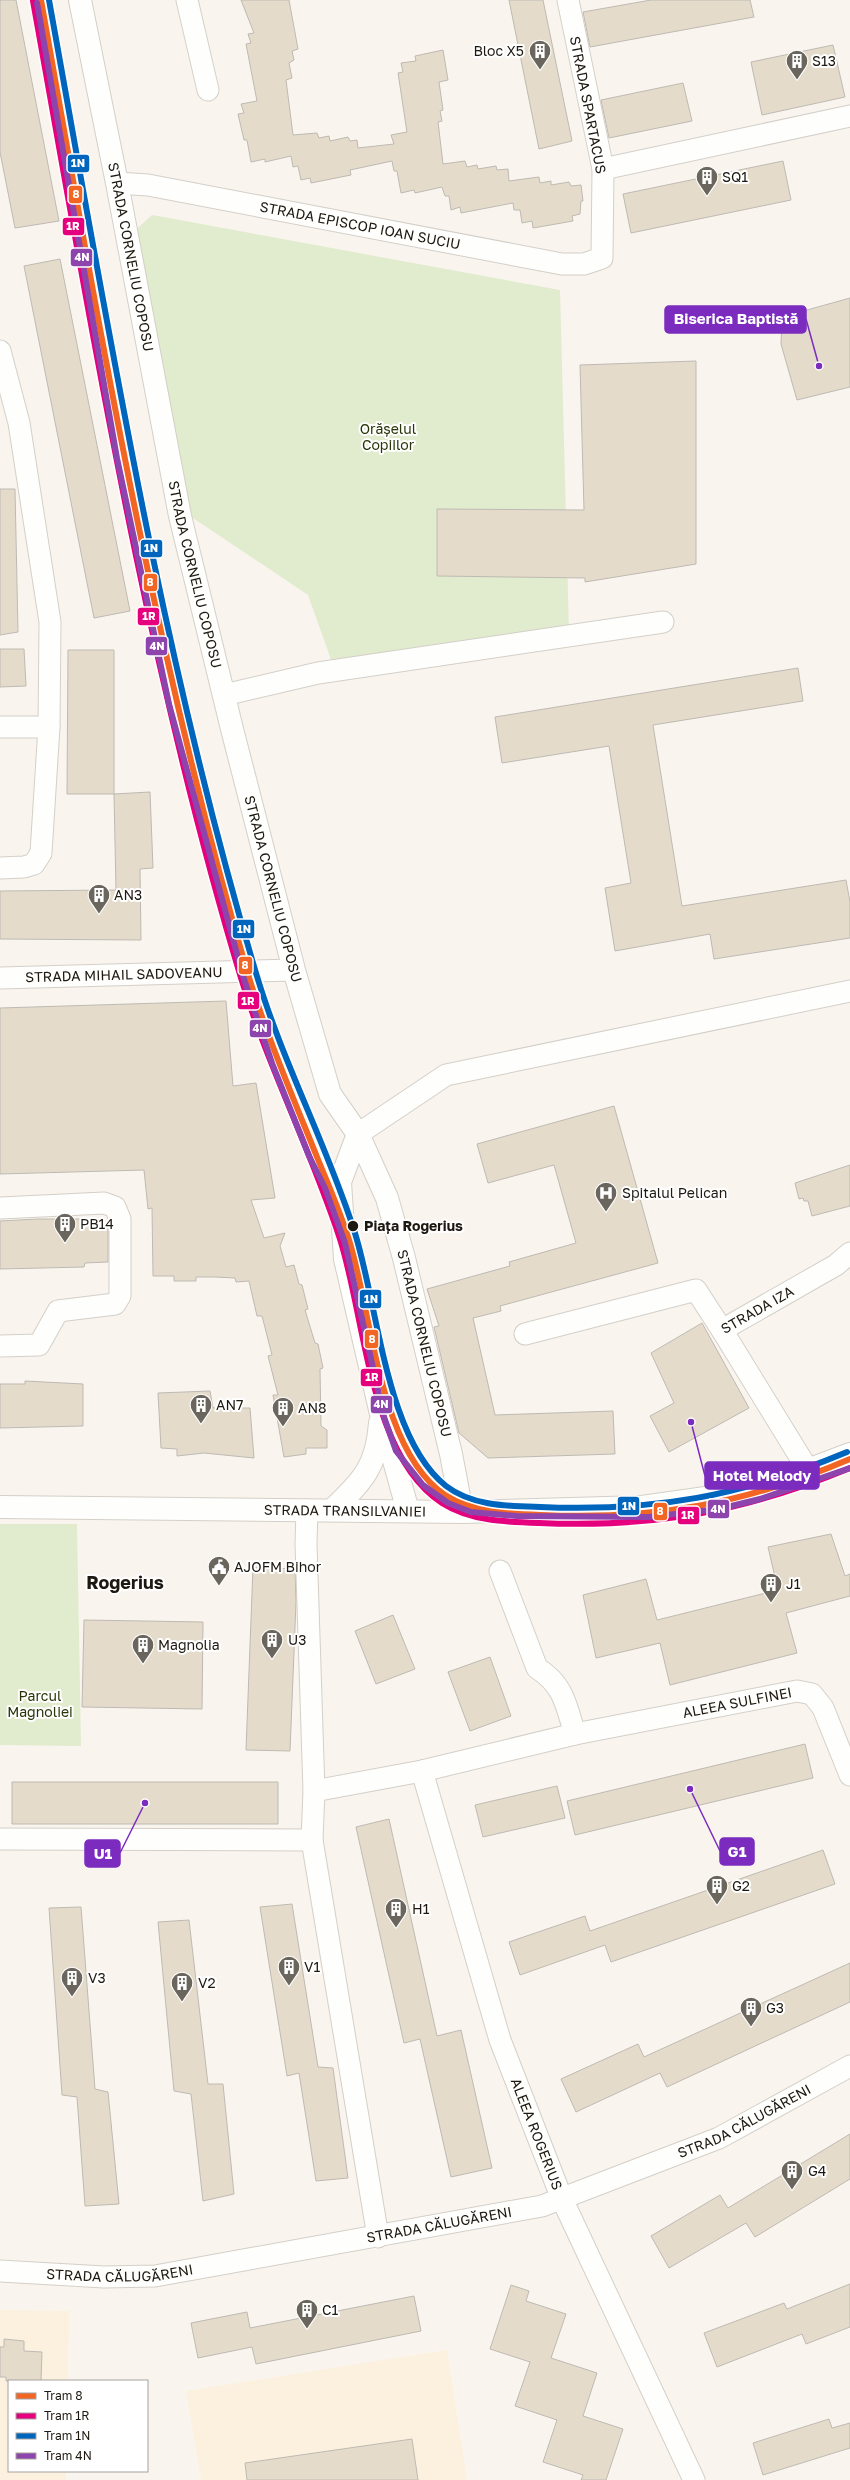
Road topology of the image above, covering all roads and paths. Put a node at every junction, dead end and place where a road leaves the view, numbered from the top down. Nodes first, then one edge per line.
1 (80, 0) edge
2 (187, 0) edge
3 (568, 0) edge
4 (208, 90) dead end
5 (850, 116) edge
6 (603, 169) junction
7 (118, 183) junction
8 (602, 258) joint
9 (0, 351) edge
10 (663, 622) dead end
11 (224, 695) junction
12 (0, 727) edge
13 (49, 728) junction
14 (0, 868) edge
15 (294, 970) junction
16 (0, 978) edge
17 (850, 991) edge
18 (358, 1134) junction
19 (0, 1208) edge
20 (850, 1253) edge
21 (722, 1330) junction
22 (525, 1334) dead end
23 (0, 1346) edge
24 (381, 1414) junction
25 (850, 1454) edge
26 (808, 1470) junction
27 (0, 1507) edge
28 (307, 1510) junction
29 (332, 1510) junction
30 (408, 1511) junction
31 (462, 1512) junction
32 (500, 1571) dead end
33 (575, 1734) junction
34 (422, 1771) junction
35 (850, 1774) edge
36 (314, 1791) junction
37 (0, 1839) edge
38 (312, 1840) junction
39 (850, 2066) edge
40 (562, 2199) junction
41 (378, 2237) junction
42 (0, 2271) edge
43 (694, 2480) edge

1 - 7 main road, STRADA CORNELIU COPOSU
2 - 4 street
3 - 6 street, STRADA SPARTACUS
5 - 6 street
6 - 8 street, STRADA SPARTACUS
7 - 8 street, STRADA EPISCOP IOAN SUCIU
7 - 11 main road, STRADA CORNELIU COPOSU
9 - 13 street
10 - 11 street
11 - 15 main road, STRADA CORNELIU COPOSU
12 - 13 street
13 - 14 street
15 - 16 street, STRADA MIHAIL SADOVEANU
15 - 18 main road, STRADA CORNELIU COPOSU
17 - 18 street
18 - 24 main road
18 - 31 main road, STRADA CORNELIU COPOSU
19 - 23 street
20 - 21 street, STRADA IZA
21 - 22 street
21 - 26 street, STRADA IZA
24 - 29 main road
24 - 30 main road
25 - 26 main road, STRADA TRANSILVANIEI
26 - 31 main road, STRADA TRANSILVANIEI
27 - 28 main road, STRADA TRANSILVANIEI
28 - 29 main road, STRADA TRANSILVANIEI
28 - 36 street
29 - 30 main road, STRADA TRANSILVANIEI
30 - 31 main road, STRADA TRANSILVANIEI
32 - 33 street
33 - 34 street, ALEEA SULFINEI
33 - 35 street, ALEEA SULFINEI
34 - 36 street, ALEEA SULFINEI
34 - 40 street, ALEEA ROGERIUS
36 - 38 street
37 - 38 street
38 - 41 street
39 - 40 street, STRADA CĂLUGĂRENI
40 - 41 street, STRADA CĂLUGĂRENI
40 - 43 street, ALEEA ROGERIUS
41 - 42 street, STRADA CĂLUGĂRENI

